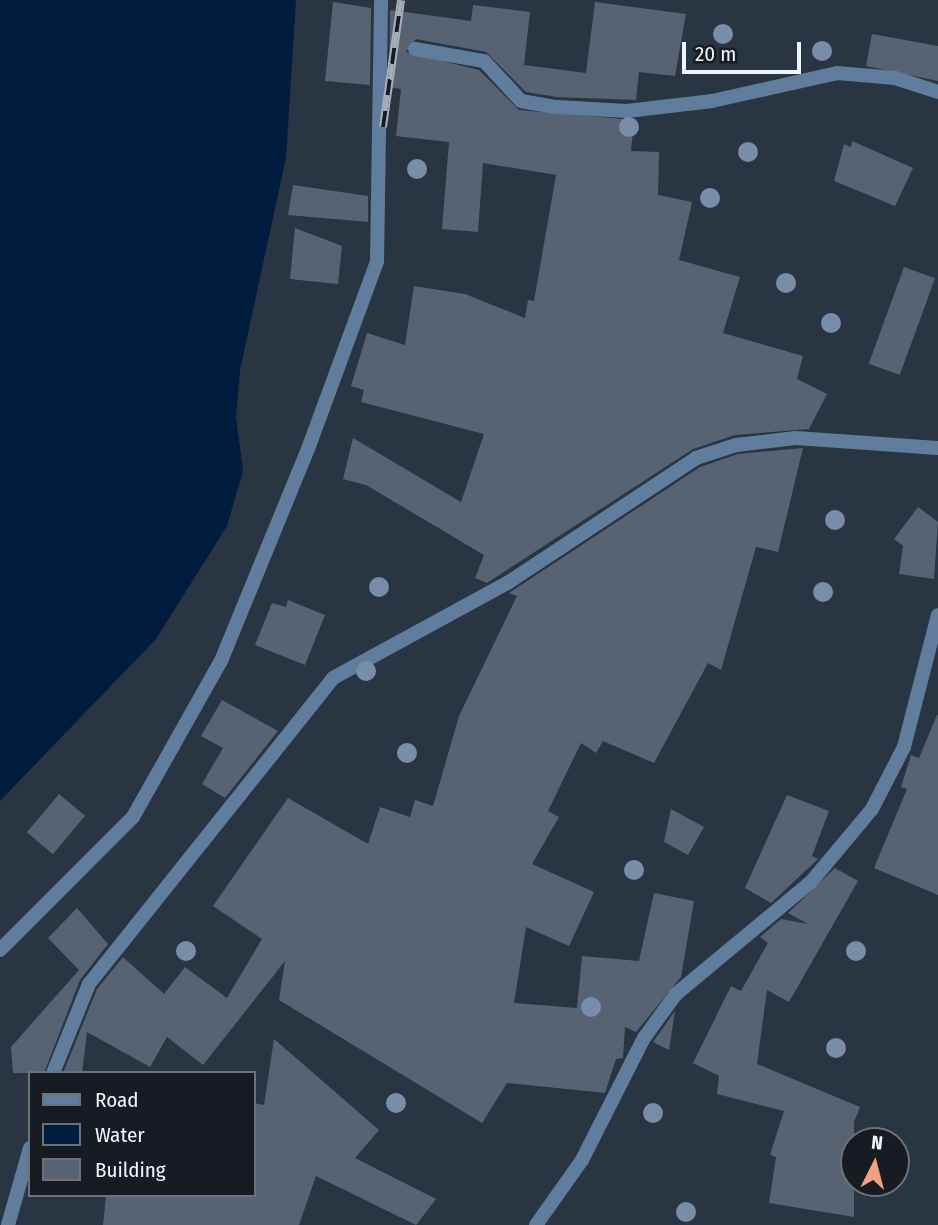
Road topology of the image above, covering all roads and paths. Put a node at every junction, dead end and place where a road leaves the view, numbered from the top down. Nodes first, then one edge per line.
1 (381, 0) edge
2 (415, 49) dead end
3 (938, 92) edge
4 (938, 448) edge
5 (938, 615) edge
6 (0, 950) edge
7 (54, 1071) edge
8 (28, 1155) edge
9 (8, 1225) edge
10 (536, 1225) edge

1 - 6 street
2 - 3 street
4 - 7 street
5 - 10 street
8 - 9 street

